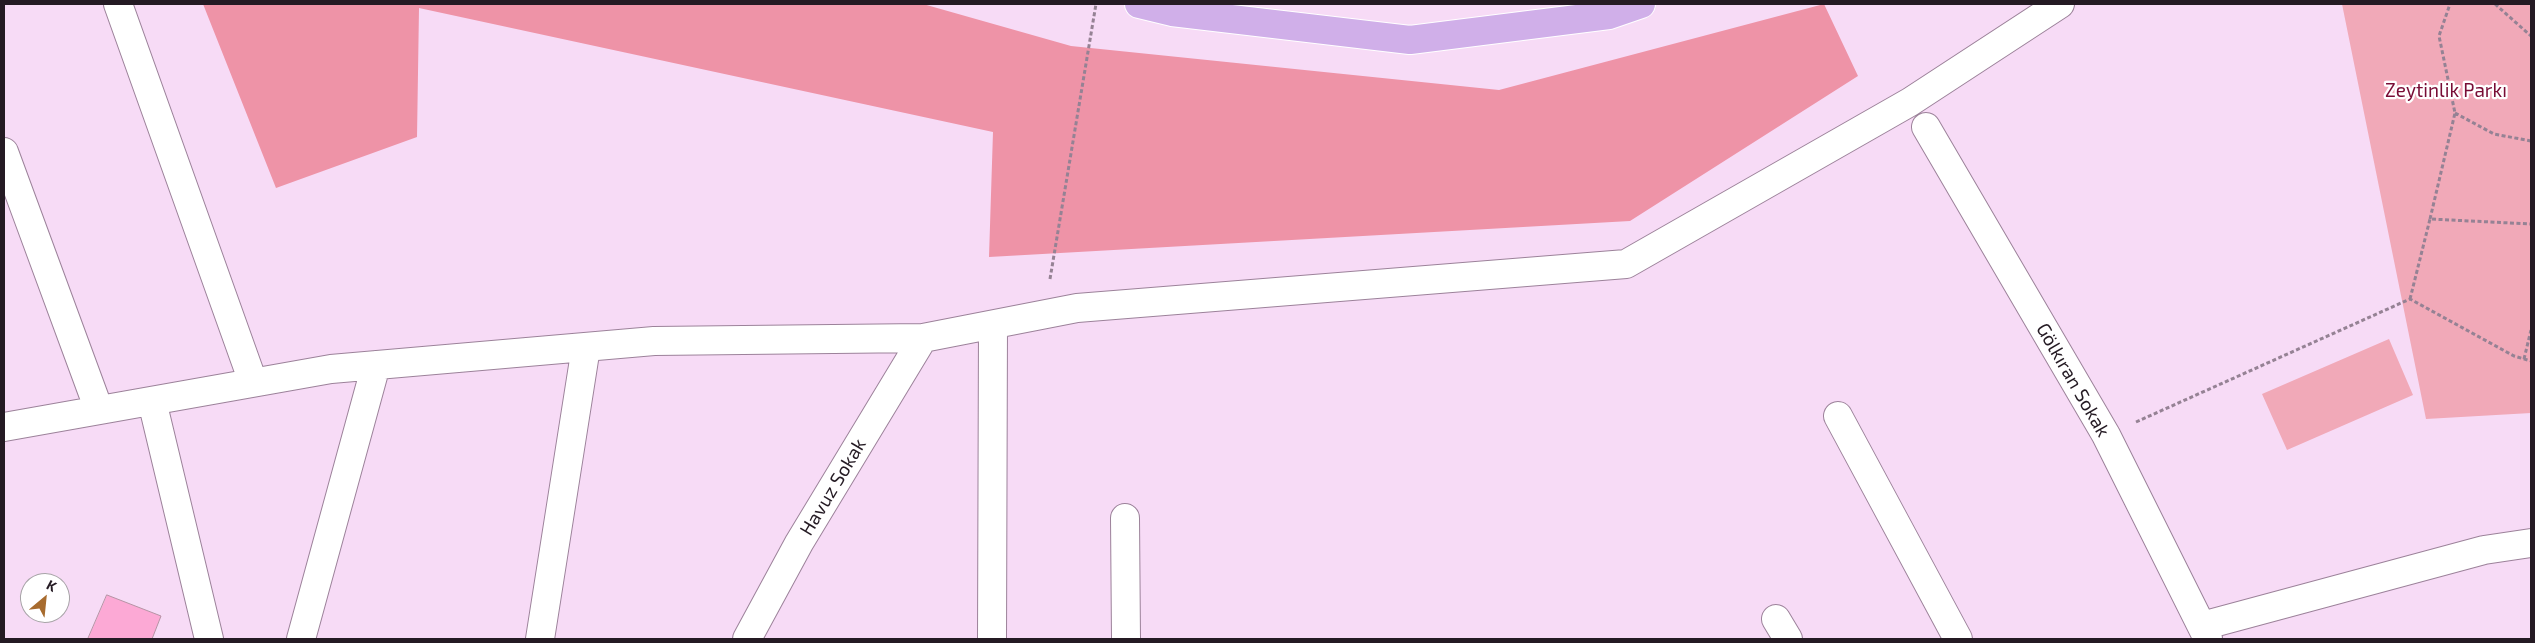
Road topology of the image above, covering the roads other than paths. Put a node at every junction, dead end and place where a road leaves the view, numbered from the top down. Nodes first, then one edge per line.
1 (118, 4) edge
2 (1139, 4) edge
3 (1641, 4) edge
4 (2060, 4) edge
5 (1926, 127) dead end
6 (4, 152) edge
7 (993, 325) junction
8 (923, 338) junction
9 (586, 347) junction
10 (376, 365) junction
11 (253, 382) junction
12 (152, 400) junction
13 (99, 410) junction
14 (1838, 416) dead end
15 (4, 427) edge
16 (1125, 518) dead end
17 (2531, 543) edge
18 (2205, 633) edge
19 (209, 639) edge
20 (301, 639) edge
21 (540, 639) edge
22 (747, 639) edge
23 (992, 639) edge
24 (1126, 639) edge
25 (1958, 639) edge

1 - 11 street
2 - 3 main road
4 - 7 street
5 - 18 street, Gölkıran Sokak
6 - 13 street
7 - 8 street
7 - 23 street
8 - 9 street
8 - 22 street, Havuz Sokak
9 - 10 street
9 - 21 street
10 - 11 street
10 - 20 street
11 - 12 street
12 - 13 street
12 - 19 street
13 - 15 street
14 - 25 street
16 - 24 street
17 - 18 street

